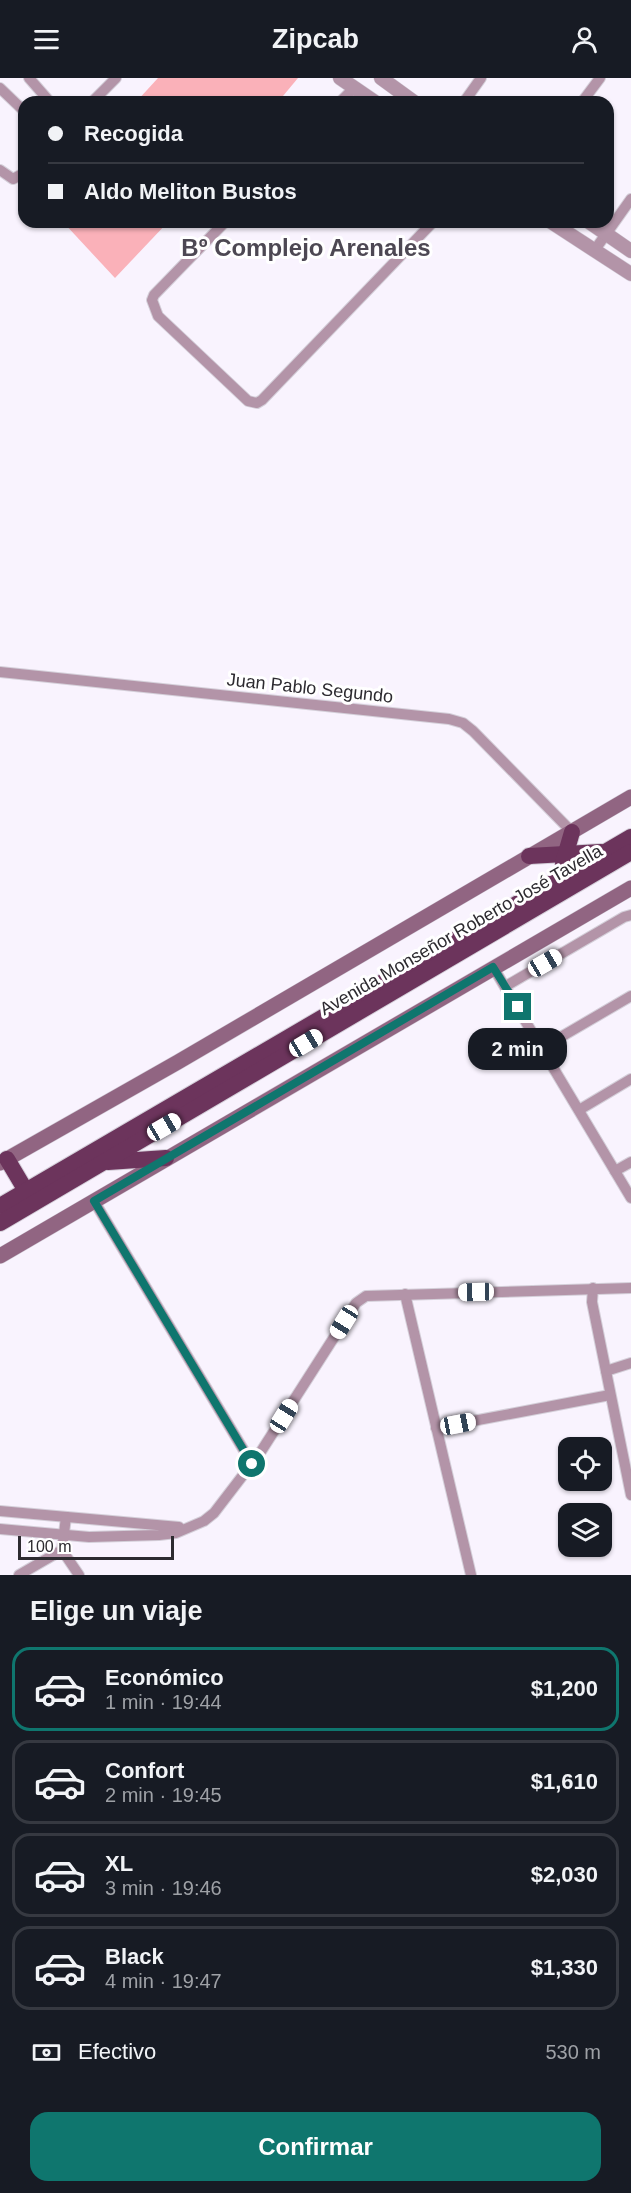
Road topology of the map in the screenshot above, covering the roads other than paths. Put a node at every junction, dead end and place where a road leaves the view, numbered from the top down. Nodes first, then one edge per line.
1 (29, 78) edge
2 (116, 78) edge
3 (340, 78) edge
4 (381, 78) edge
5 (481, 78) edge
6 (600, 78) edge
7 (0, 88) edge
8 (354, 88) junction
9 (45, 96) edge
10 (98, 96) edge
11 (346, 96) edge
12 (366, 96) edge
13 (406, 96) edge
14 (468, 96) edge
15 (586, 96) edge
16 (18, 105) edge
17 (0, 170) edge
18 (18, 176) edge
19 (631, 199) edge
20 (614, 223) edge
21 (219, 228) edge
22 (427, 228) edge
23 (560, 228) edge
24 (598, 228) edge
25 (610, 228) edge
26 (606, 234) junction
27 (594, 250) junction
28 (631, 251) edge
29 (631, 274) edge
30 (0, 672) edge
31 (631, 797) edge
32 (572, 832) junction
33 (631, 837) edge
34 (605, 852) junction
35 (631, 852) edge
36 (565, 854) junction
37 (530, 856) junction
38 (560, 878) junction
39 (631, 888) edge
40 (630, 915) edge
41 (493, 967) junction
42 (506, 986) junction
43 (631, 996) edge
44 (542, 1048) junction
45 (631, 1079) edge
46 (579, 1110) junction
47 (166, 1158) junction
48 (3, 1161) edge
49 (631, 1161) edge
50 (104, 1163) junction
51 (615, 1171) junction
52 (26, 1191) junction
53 (631, 1198) edge
54 (94, 1201) junction
55 (0, 1206) edge
56 (0, 1223) edge
57 (0, 1256) edge
58 (593, 1288) junction
59 (631, 1288) edge
60 (405, 1294) junction
61 (631, 1363) edge
62 (606, 1371) junction
63 (610, 1395) junction
64 (436, 1428) junction
65 (252, 1464) junction
66 (631, 1495) edge
67 (0, 1511) edge
68 (66, 1517) junction
69 (191, 1526) junction
70 (0, 1529) edge
71 (65, 1535) junction
72 (62, 1550) junction
73 (19, 1575) edge
74 (79, 1575) edge
75 (471, 1575) edge

1 - 9 street
2 - 10 street
3 - 8 street
4 - 13 street
5 - 14 street
6 - 15 street
7 - 16 street
8 - 11 street
8 - 12 street
17 - 18 street
19 - 20 street
21 - 22 street
23 - 27 street
24 - 26 street
25 - 26 street
26 - 27 street
26 - 28 street
27 - 29 street
30 - 32 street, Juan Pablo Segundo
31 - 32 main road
32 - 36 highway
32 - 37 main road
33 - 34 highway, Avenida Monseñor Roberto José Tavella
34 - 36 highway
34 - 38 highway, Avenida Monseñor Roberto José Tavella
35 - 50 highway, Avenida Monseñor Roberto José Tavella
36 - 37 highway
36 - 38 highway
37 - 48 main road
38 - 52 highway, Avenida Monseñor Roberto José Tavella
39 - 41 main road
40 - 42 street
41 - 42 street
41 - 47 main road
42 - 44 street
43 - 44 street
44 - 46 street
45 - 46 street
46 - 51 street
47 - 50 highway
47 - 54 main road
48 - 52 highway
49 - 51 street
50 - 56 highway, Avenida Monseñor Roberto José Tavella
51 - 53 street
52 - 55 highway, Avenida Monseñor Roberto José Tavella
54 - 57 main road
54 - 65 street
58 - 59 street
58 - 60 street
58 - 62 street
60 - 64 street
60 - 65 street
61 - 62 street
62 - 63 street
63 - 64 street
63 - 66 street
64 - 75 street
65 - 69 street
67 - 68 street
68 - 69 street
68 - 71 street
69 - 71 street
70 - 71 street
71 - 72 street
72 - 73 street
72 - 74 street

